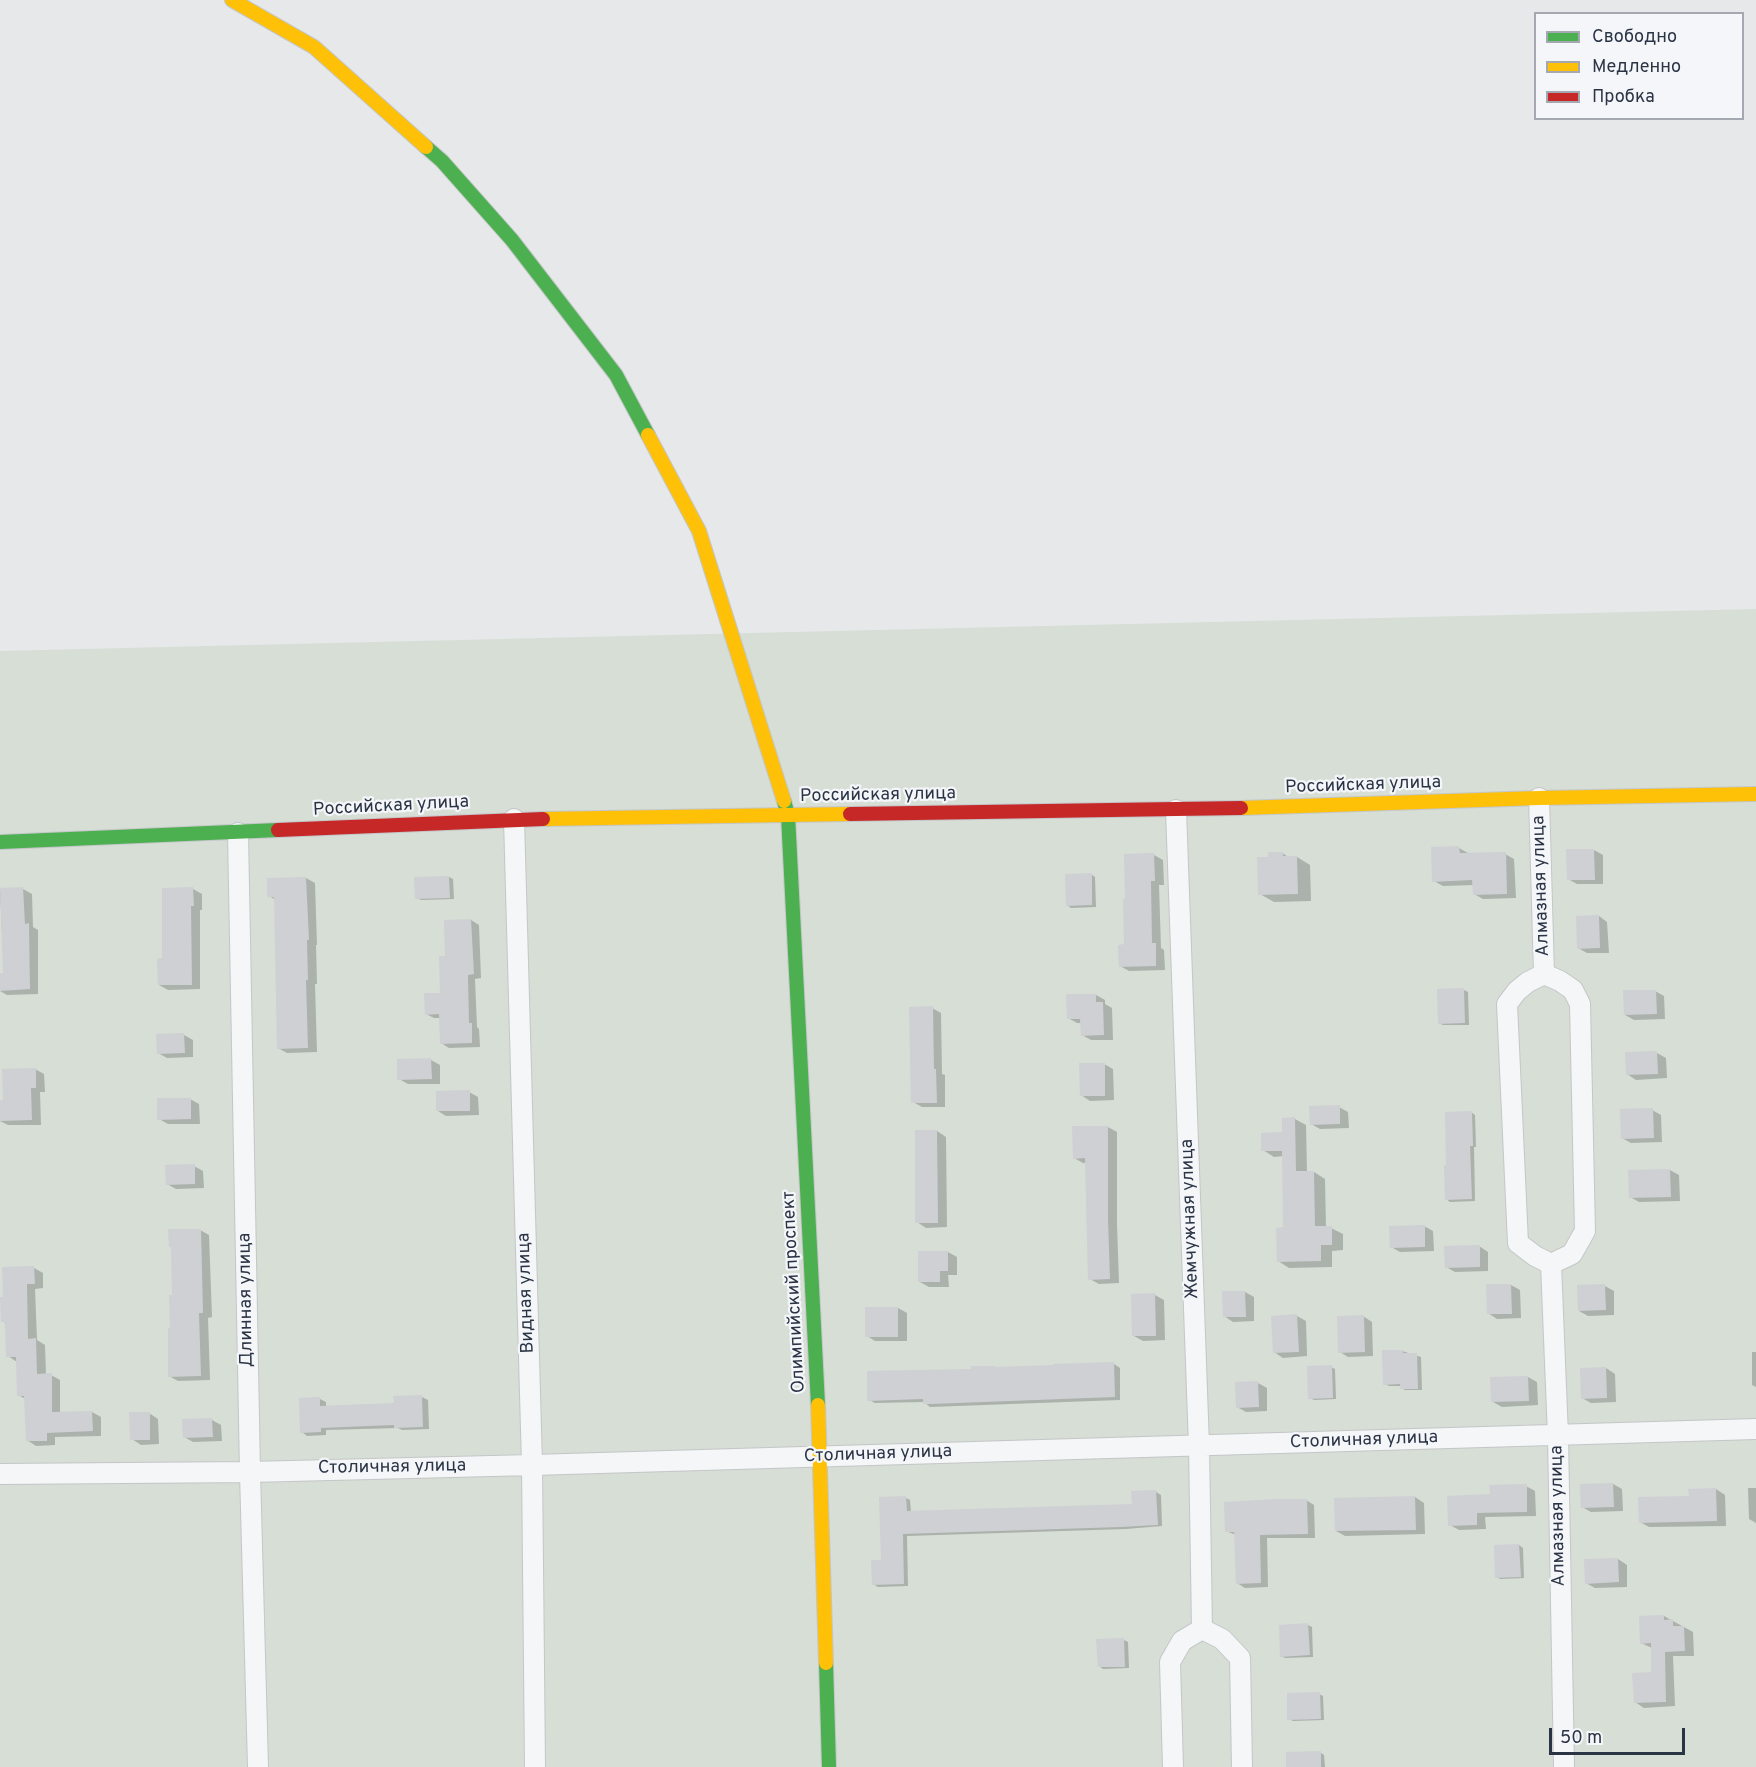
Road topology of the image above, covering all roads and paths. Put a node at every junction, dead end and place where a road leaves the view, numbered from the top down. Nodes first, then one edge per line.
1 (232, 0) edge
2 (1756, 794) edge
3 (1539, 798) junction
4 (1176, 810) junction
5 (788, 815) junction
6 (514, 819) junction
7 (238, 833) junction
8 (0, 842) edge
9 (1544, 974) junction
10 (1551, 1264) junction
11 (1756, 1429) edge
12 (1558, 1436) junction
13 (1199, 1446) junction
14 (821, 1457) junction
15 (532, 1465) junction
16 (250, 1472) junction
17 (0, 1474) edge
18 (1202, 1629) junction
19 (258, 1767) edge
20 (535, 1767) edge
21 (829, 1767) edge
22 (1173, 1767) edge
23 (1242, 1767) edge
24 (1564, 1767) edge

1 - 5 street, Олимпийский проспект
2 - 3 street, Российская улица
3 - 4 street, Российская улица
3 - 9 street, Алмазная улица
4 - 5 street, Российская улица
4 - 13 street, Жемчужная улица
5 - 6 street, Российская улица
5 - 14 street, Олимпийский проспект
6 - 7 street, Российская улица
6 - 15 street, Видная улица
7 - 8 street, Российская улица
7 - 16 street, Длинная улица
9 - 10 street, Алмазная улица
9 - 10 street, Алмазная улица
10 - 12 street, Алмазная улица
11 - 12 street, Столичная улица
12 - 13 street, Столичная улица
12 - 24 street, Алмазная улица
13 - 14 street, Столичная улица
13 - 18 street, Жемчужная улица
14 - 15 street, Столичная улица
14 - 21 street, Олимпийский проспект
15 - 16 street, Столичная улица
15 - 20 street, Видная улица
16 - 17 street, Столичная улица
16 - 19 street, Длинная улица
18 - 22 street
18 - 23 street

